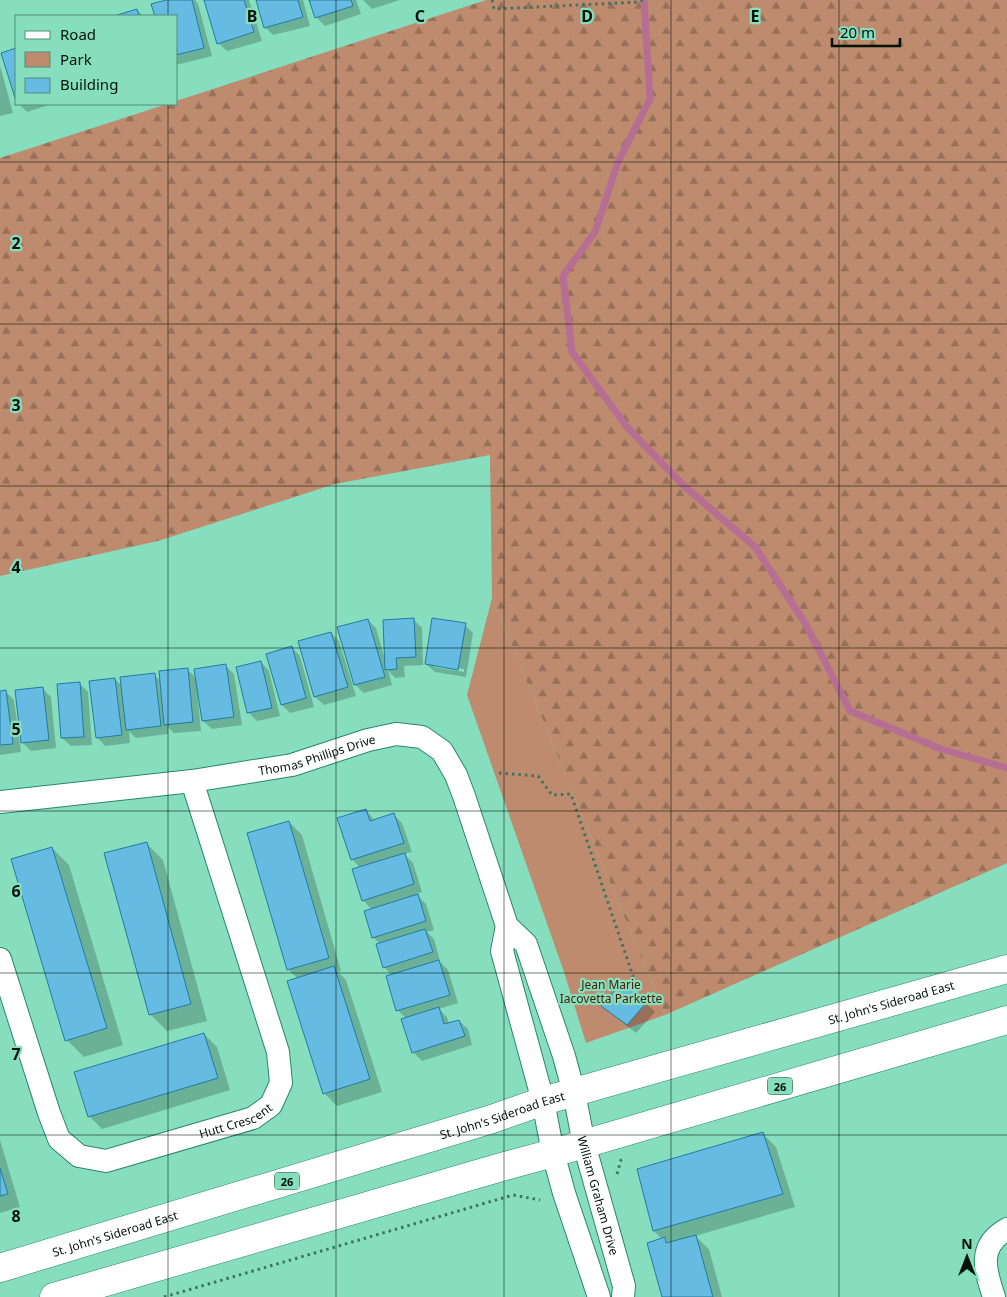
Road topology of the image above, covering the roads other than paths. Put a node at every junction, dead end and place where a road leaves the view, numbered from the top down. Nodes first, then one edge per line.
1 (192, 781) junction
2 (0, 802) edge
3 (507, 926) junction
4 (0, 959) edge
5 (1007, 969) edge
6 (1007, 1020) edge
7 (574, 1093) junction
8 (543, 1102) junction
9 (584, 1144) junction
10 (552, 1153) junction
11 (1007, 1229) edge
12 (0, 1268) edge
13 (54, 1297) edge
14 (599, 1297) edge
15 (623, 1297) edge
16 (994, 1297) edge

1 - 2 street, Thomas Phillips Drive
1 - 3 street, Thomas Phillips Drive
1 - 4 street, Hutt Crescent
3 - 7 street, Thomas Phillips Drive
3 - 8 street, Thomas Phillips Drive
5 - 7 main road, St. John's Sideroad East / 26
6 - 9 main road, 26
7 - 8 main road, St. John's Sideroad East / 26
7 - 9 street, William Graham Drive
8 - 10 street
8 - 12 main road, St. John's Sideroad East / 26
9 - 10 main road, 26
9 - 15 street, William Graham Drive
10 - 13 main road, 26
10 - 14 street
11 - 16 street

